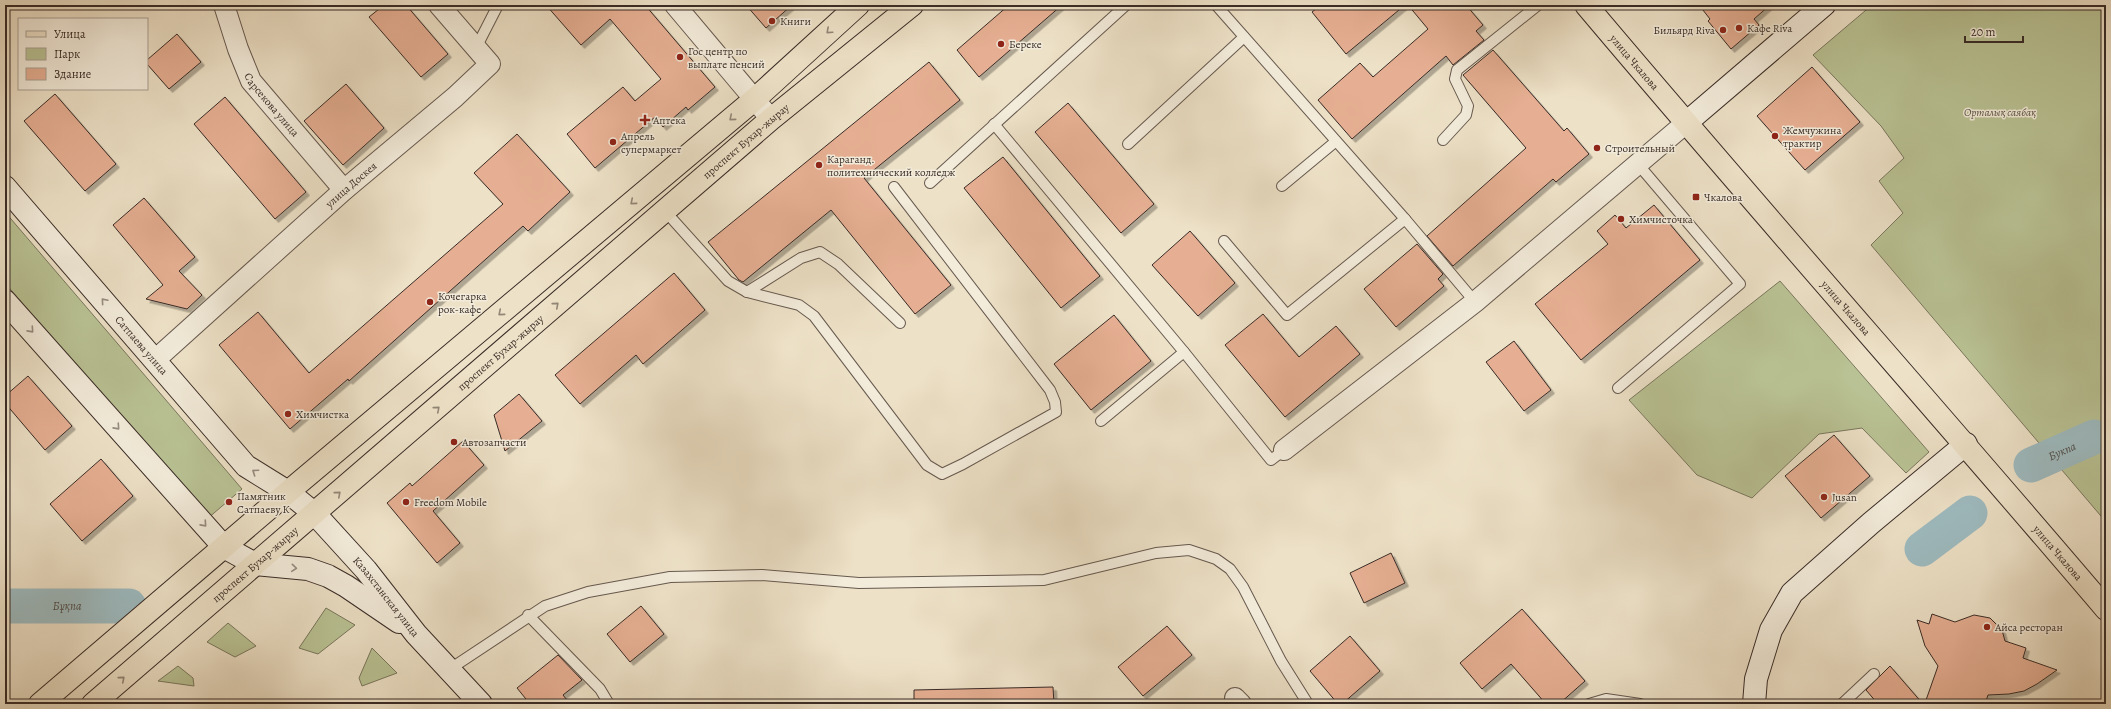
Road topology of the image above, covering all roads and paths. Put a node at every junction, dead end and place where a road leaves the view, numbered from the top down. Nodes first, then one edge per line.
1 (224, 5) edge
2 (439, 5) edge
3 (498, 5) edge
4 (674, 5) edge
5 (912, 5) edge
6 (1126, 5) edge
7 (1216, 5) edge
8 (1538, 5) edge
9 (1586, 5) edge
10 (1824, 5) edge
11 (854, 6) edge
12 (1244, 38) junction
13 (476, 48) junction
14 (755, 99) junction
15 (771, 119) junction
16 (1686, 123) junction
17 (994, 124) junction
18 (1443, 140) dead end
19 (1335, 142) junction
20 (1128, 144) dead end
21 (1637, 163) junction
22 (930, 183) dead end
23 (1282, 186) dead end
24 (5, 187) edge
25 (894, 187) dead end
26 (344, 190) junction
27 (665, 211) junction
28 (1405, 219) junction
29 (1224, 241) dead end
30 (747, 292) junction
31 (5, 301) edge
32 (1475, 302) junction
33 (900, 323) dead end
34 (1184, 352) junction
35 (155, 360) junction
36 (1618, 388) dead end
37 (1101, 421) dead end
38 (1966, 444) junction
39 (1284, 450) joint
40 (288, 492) junction
41 (315, 514) junction
42 (224, 547) junction
43 (255, 564) junction
44 (2106, 609) edge
45 (528, 615) junction
46 (416, 634) junction
47 (450, 669) junction
48 (1874, 674) dead end
49 (40, 704) edge
50 (93, 704) edge
51 (480, 704) edge
52 (609, 704) edge
53 (1308, 704) edge
54 (1589, 704) edge
55 (1640, 704) edge
56 (1754, 704) edge
57 (1842, 704) edge

1 - 26 street, Сарсекова улица
2 - 13 street, улица Доскея
3 - 13 lane
4 - 14 street
5 - 15 main road, проспект Бухар-жырау
6 - 17 lane
7 - 12 lane
8 - 18 lane
9 - 16 main road, улица Чкалова
10 - 16 main road
11 -> 14 main road
12 - 19 lane
12 - 20 lane
13 - 26 street, улица Доскея
14 - 15 street
14 -> 40 main road
15 - 27 main road, проспект Бухар-жырау
16 - 21 street
16 - 38 main road, улица Чкалова
17 - 22 lane
17 - 34 lane
19 - 23 lane
19 - 28 lane
21 - 32 street
21 - 36 lane
35 -> 24 main road, Сатпаева улица
25 - 30 lane
26 - 35 street, улица Доскея
27 - 30 lane
41 -> 27 main road, проспект Бухар-жырау
28 - 29 lane
28 - 32 lane
30 - 33 lane
31 -> 42 main road
32 - 39 street
34 - 37 lane
34 - 39 lane
40 -> 35 main road, Сатпаева улица
38 - 44 main road, улица Чкалова
38 - 56 main road
40 - 41 main road, Казахстанская улица
40 - 42 main road
41 - 43 main road, проспект Бухар-жырау
41 - 46 main road, Казахстанская улица
42 - 43 main road
42 - 49 main road
43 -> 46 main road
50 -> 43 main road, проспект Бухар-жырау
45 - 47 lane
45 - 52 lane
45 - 53 lane
46 - 47 main road, Казахстанская улица
47 - 51 main road, Казахстанская улица
48 - 57 lane
54 - 55 lane

